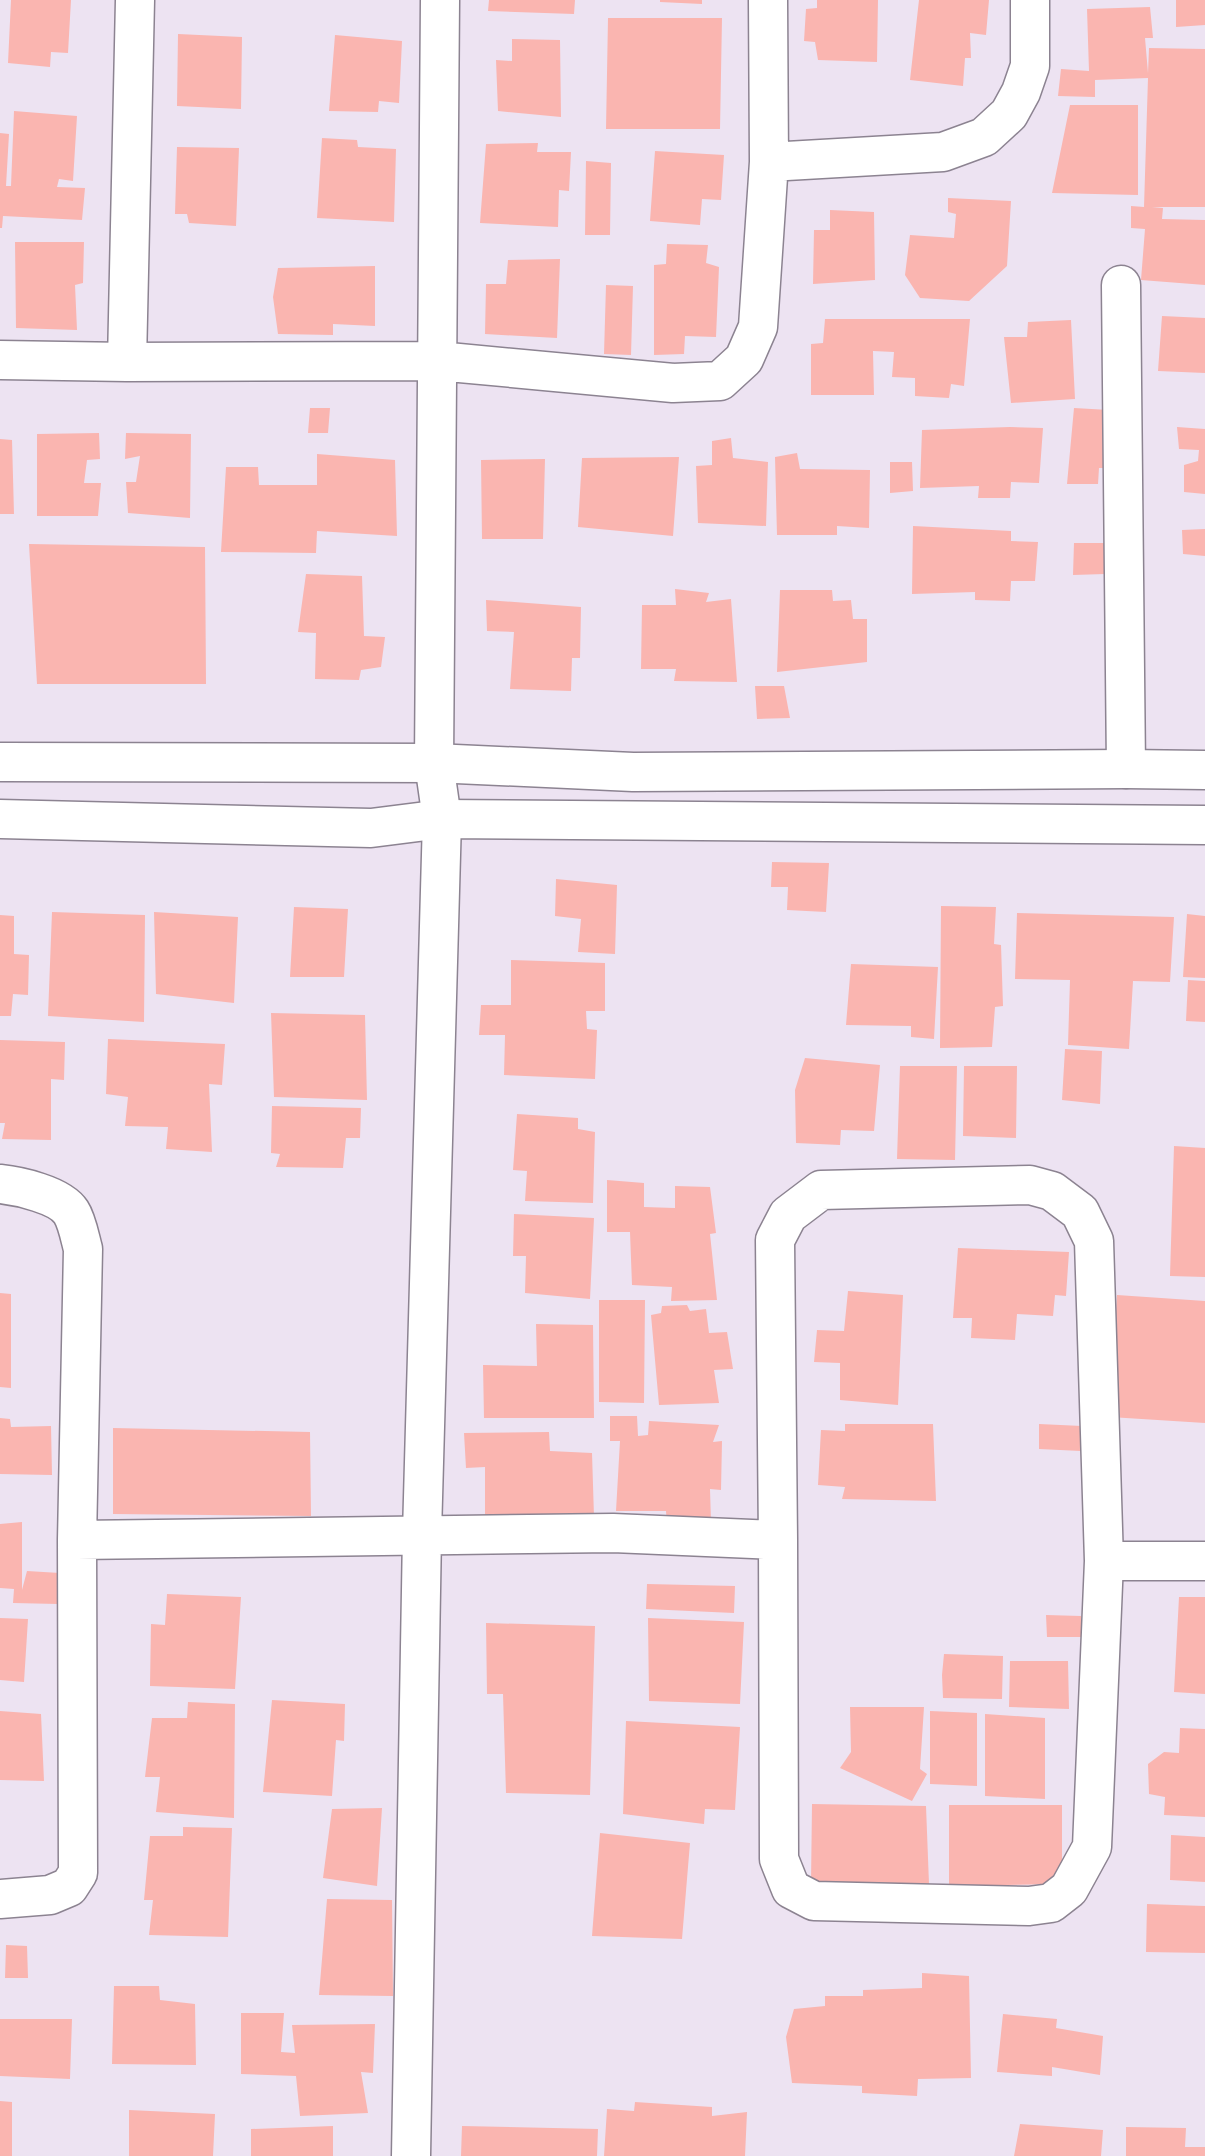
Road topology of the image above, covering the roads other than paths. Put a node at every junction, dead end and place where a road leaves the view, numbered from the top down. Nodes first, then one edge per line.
1 (135, 0) edge
2 (440, 0) edge
3 (768, 0) edge
4 (1030, 0) edge
5 (769, 162) junction
6 (1121, 285) dead end
7 (0, 360) edge
8 (438, 361) junction
9 (128, 362) junction
10 (0, 762) edge
11 (434, 763) junction
12 (1126, 769) junction
13 (1205, 771) edge
14 (0, 819) edge
15 (442, 819) junction
16 (1205, 825) edge
17 (0, 1184) edge
18 (422, 1534) junction
19 (77, 1539) junction
20 (778, 1540) junction
21 (1205, 1561) edge
22 (1104, 1562) junction
23 (0, 1899) edge
24 (411, 2156) edge

1 - 9 street
2 - 8 street
3 - 5 street
4 - 5 street
5 - 8 street
6 - 12 street
7 - 9 street
8 - 9 street
8 - 11 street
10 - 11 street
11 - 12 street
11 - 15 street
12 - 13 street
14 - 15 street
15 - 16 street
15 - 18 street
17 - 19 street
18 - 19 street
18 - 20 street
18 - 24 street
19 - 23 street
20 - 22 street
20 - 22 street
21 - 22 street

